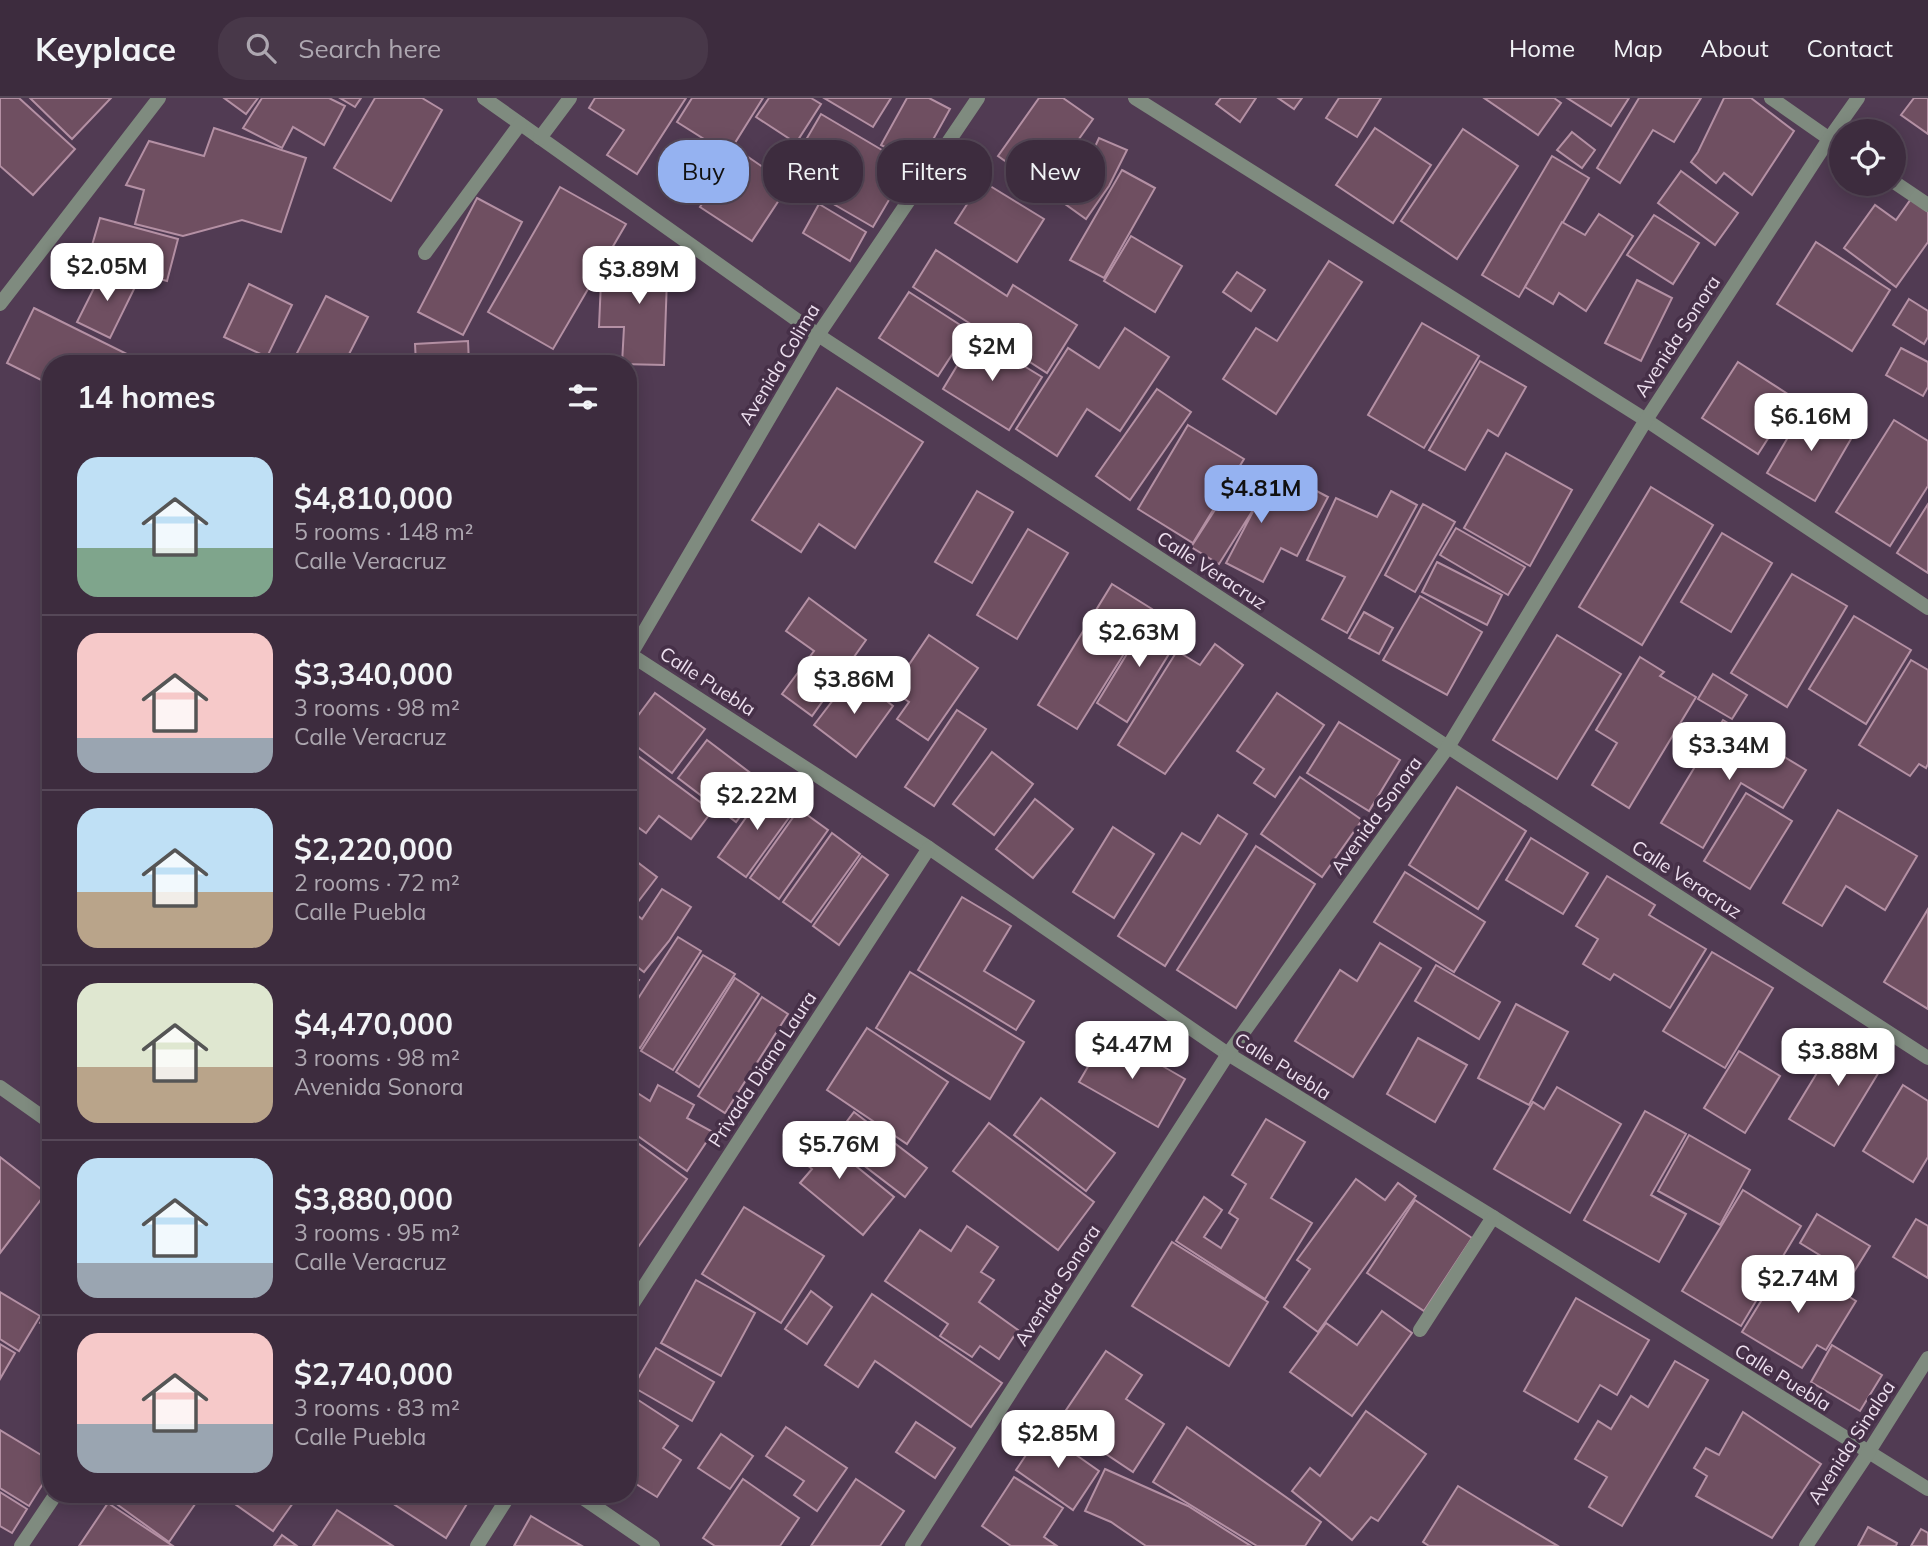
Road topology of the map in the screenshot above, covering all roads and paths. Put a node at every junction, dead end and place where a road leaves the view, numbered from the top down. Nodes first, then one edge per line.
1 (159, 98) edge
2 (484, 98) edge
3 (570, 98) edge
4 (978, 98) edge
5 (1135, 98) edge
6 (1771, 98) edge
7 (1858, 98) edge
8 (1847, 119) edge
9 (520, 124) junction
10 (540, 138) junction
11 (1829, 139) edge
12 (1829, 152) edge
13 (1906, 190) edge
14 (1928, 205) edge
15 (425, 253) dead end
16 (0, 304) edge
17 (818, 335) junction
18 (1646, 420) junction
19 (1928, 608) edge
20 (637, 645) edge
21 (637, 661) edge
22 (1448, 747) junction
23 (929, 848) junction
24 (1228, 1054) junction
25 (1928, 1058) edge
26 (0, 1087) edge
27 (42, 1117) edge
28 (1493, 1217) junction
29 (637, 1297) edge
30 (1420, 1331) dead end
31 (1928, 1358) edge
32 (1868, 1453) junction
33 (1928, 1489) edge
34 (50, 1503) edge
35 (504, 1503) edge
36 (591, 1503) edge
37 (21, 1546) edge
38 (477, 1546) edge
39 (653, 1546) edge
40 (912, 1546) edge
41 (1806, 1546) edge

1 - 16 street
2 - 9 street, Calle Veracruz
3 - 10 street
4 - 17 street, Avenida Colima
5 - 18 street
6 - 11 street
7 - 8 street, Avenida Sonora
9 - 10 street, Calle Veracruz
9 - 15 street
10 - 17 street, Calle Veracruz
12 - 18 street, Avenida Sonora
13 - 14 street
17 - 20 street, Avenida Colima
17 - 22 street, Calle Veracruz
18 - 19 street
18 - 22 street, Avenida Sonora
21 - 23 street, Calle Puebla
22 - 24 street, Avenida Sonora
22 - 25 street, Calle Veracruz
23 - 24 street, Calle Puebla
23 - 29 street, Privada Diana Laura
24 - 28 street, Calle Puebla
24 - 40 street, Avenida Sonora
26 - 27 street
28 - 30 street
28 - 32 street, Calle Puebla
31 - 32 street, Avenida Sinaloa
32 - 33 street, Calle Puebla
32 - 41 street, Avenida Sinaloa
34 - 37 street
35 - 38 street
36 - 39 street

